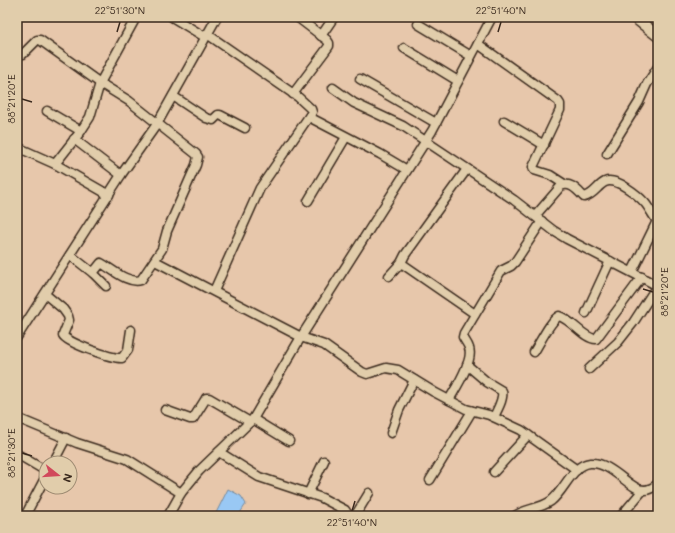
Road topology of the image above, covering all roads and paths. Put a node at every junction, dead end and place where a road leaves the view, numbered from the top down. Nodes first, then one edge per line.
1 (172, 17) edge
2 (217, 17) edge
3 (334, 17) edge
4 (492, 17) edge
5 (634, 17) edge
6 (303, 19) edge
7 (646, 20) edge
8 (134, 21) dead end
9 (418, 24) dead end
10 (206, 36) junction
11 (321, 36) junction
12 (658, 36) edge
13 (478, 44) junction
14 (404, 48) dead end
15 (17, 53) edge
16 (471, 56) junction
17 (658, 67) edge
18 (360, 79) dead end
19 (458, 81) junction
20 (100, 83) junction
21 (333, 88) dead end
22 (294, 94) junction
23 (173, 96) junction
24 (47, 111) dead end
25 (309, 117) junction
26 (504, 121) dead end
27 (436, 123) junction
28 (157, 124) junction
29 (245, 128) dead end
30 (81, 131) junction
31 (346, 137) junction
32 (74, 139) junction
33 (426, 142) junction
34 (544, 145) junction
35 (17, 147) edge
36 (606, 154) dead end
37 (56, 164) junction
38 (467, 169) junction
39 (407, 170) junction
40 (121, 175) junction
41 (564, 184) junction
42 (109, 195) junction
43 (308, 201) dead end
44 (535, 216) junction
45 (542, 221) junction
46 (658, 221) edge
47 (70, 255) junction
48 (155, 261) junction
49 (610, 261) junction
50 (401, 263) junction
51 (632, 272) junction
52 (93, 273) junction
53 (389, 276) dead end
54 (642, 277) junction
55 (106, 286) dead end
56 (657, 286) edge
57 (214, 291) junction
58 (45, 294) junction
59 (586, 313) dead end
60 (475, 314) junction
61 (131, 330) dead end
62 (17, 337) edge
63 (301, 337) junction
64 (534, 352) dead end
65 (467, 365) junction
66 (590, 369) dead end
67 (414, 380) junction
68 (449, 400) junction
69 (165, 410) dead end
70 (472, 411) junction
71 (494, 417) junction
72 (17, 418) edge
73 (252, 421) junction
74 (391, 433) dead end
75 (528, 435) junction
76 (66, 438) junction
77 (289, 441) dead end
78 (219, 452) junction
79 (17, 454) edge
80 (57, 455) edge
81 (324, 462) dead end
82 (38, 466) edge
83 (577, 470) junction
84 (494, 472) dead end
85 (430, 480) dead end
86 (658, 484) edge
87 (643, 490) junction
88 (38, 491) edge
89 (369, 493) dead end
90 (181, 494) junction
91 (308, 494) junction
92 (25, 516) edge
93 (168, 516) edge
94 (349, 516) edge
95 (355, 516) edge
96 (515, 516) edge
97 (621, 516) edge

1 - 10 street
2 - 10 street
3 - 11 street
4 - 13 street
5 - 7 street
6 - 11 street
7 - 12 street
8 - 20 street
9 - 16 street
10 - 22 street
10 - 23 street
11 - 22 street
13 - 16 street
13 - 34 street
14 - 19 street
15 - 20 street
16 - 19 street
17 - 36 street
18 - 27 street
19 - 27 street
20 - 28 street
20 - 30 street
21 - 33 street
22 - 25 street
23 - 28 street
23 - 29 street
24 - 30 street
25 - 31 street
25 - 57 street
26 - 34 street
27 - 33 street
28 - 40 street
28 - 48 street
30 - 32 street
31 - 39 street
31 - 43 street
32 - 37 street
32 - 40 street
33 - 38 street
33 - 39 street
34 - 41 street
35 - 37 street
37 - 42 street
38 - 44 street
38 - 50 street
39 - 63 street
40 - 42 street
41 - 44 street
41 - 46 street
42 - 47 street
44 - 45 street
45 - 49 street
45 - 60 street
46 - 51 street
47 - 52 street
47 - 58 street
48 - 52 street
48 - 57 street
49 - 51 street
49 - 59 street
50 - 53 street
50 - 60 street
51 - 54 street
52 - 55 street
54 - 56 street
54 - 64 street
56 - 66 street
57 - 63 street
58 - 61 street
58 - 62 street
60 - 65 street
63 - 67 street
63 - 73 street
65 - 68 street
65 - 71 street
67 - 68 street
67 - 74 street
68 - 70 street
69 - 73 street
70 - 71 street
70 - 85 street
71 - 75 street
72 - 76 street
73 - 77 street
73 - 78 street
75 - 83 street
75 - 84 street
76 - 80 street
76 - 90 street
78 - 90 street
78 - 91 street
79 - 82 street
81 - 91 street
83 - 87 street
83 - 96 street
86 - 87 street
87 - 97 street
88 - 92 street
89 - 95 street
90 - 93 street
91 - 94 street

